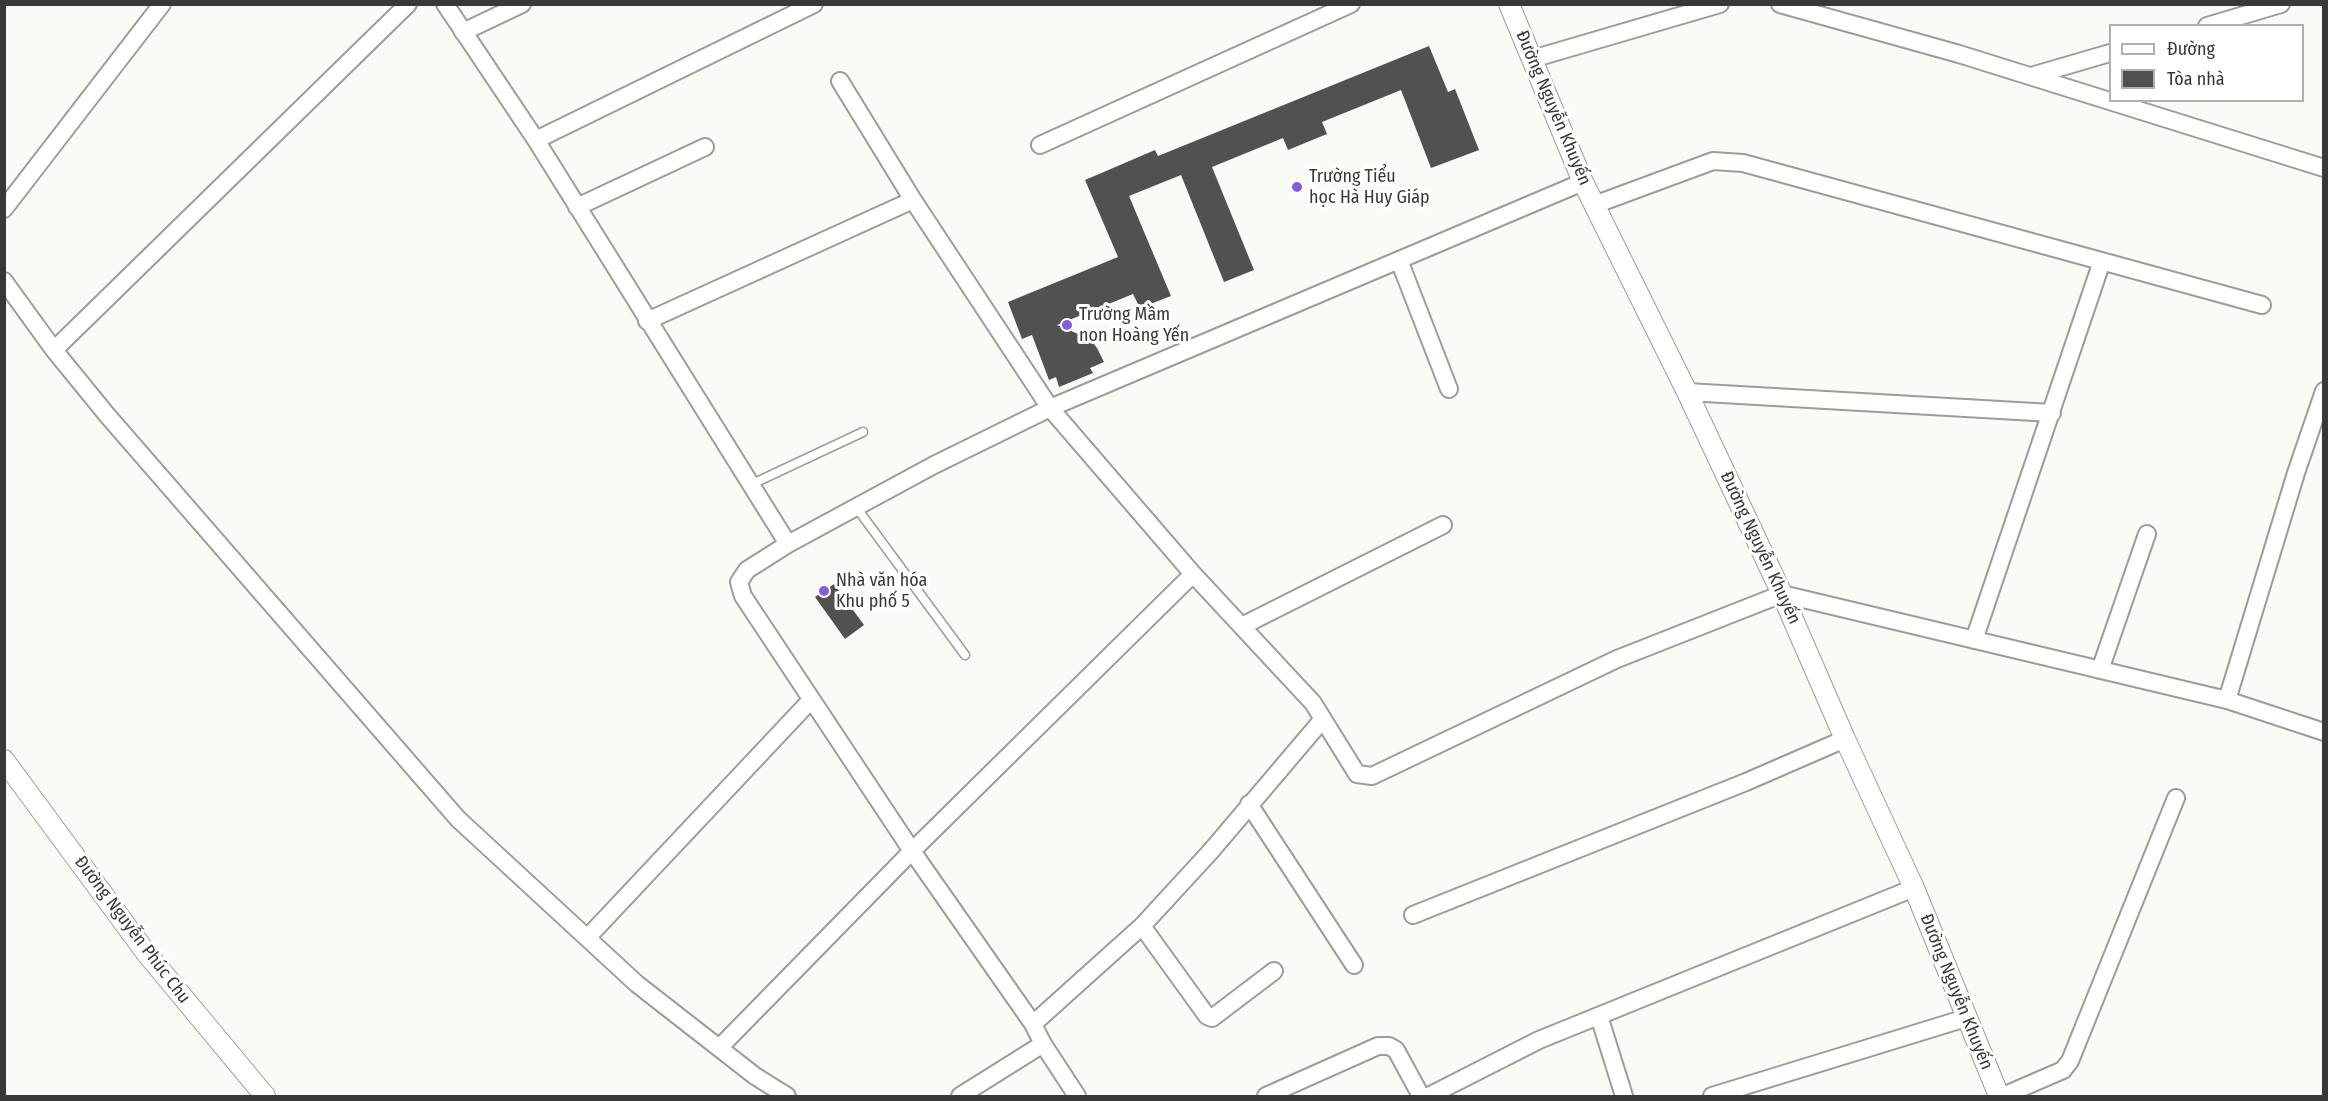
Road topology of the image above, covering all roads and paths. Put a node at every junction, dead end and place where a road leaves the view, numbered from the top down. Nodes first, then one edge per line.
1 (162, 4) edge
2 (408, 4) edge
3 (445, 4) edge
4 (522, 4) edge
5 (814, 4) edge
6 (1351, 4) edge
7 (1509, 4) edge
8 (1720, 4) edge
9 (1780, 4) edge
10 (2281, 4) edge
11 (2214, 24) edge
12 (463, 32) junction
13 (2109, 53) edge
14 (1532, 59) junction
15 (2031, 76) junction
16 (840, 81) dead end
17 (2109, 100) edge
18 (2114, 102) edge
19 (536, 140) junction
20 (1040, 146) dead end
21 (705, 147) dead end
22 (2324, 168) edge
23 (1583, 182) junction
24 (914, 200) junction
25 (1594, 205) junction
26 (577, 207) junction
27 (4, 210) edge
28 (1400, 260) junction
29 (2102, 261) junction
30 (4, 281) edge
31 (2262, 305) dead end
32 (647, 321) junction
33 (54, 350) junction
34 (1449, 389) dead end
35 (2324, 391) edge
36 (1687, 392) junction
37 (1050, 408) junction
38 (2052, 413) junction
39 (863, 432) dead end
40 (750, 485) junction
41 (856, 507) junction
42 (1443, 525) dead end
43 (2147, 534) dead end
44 (788, 544) junction
45 (1193, 574) junction
46 (1782, 594) junction
47 (1242, 626) junction
48 (1974, 640) junction
49 (965, 655) dead end
50 (2100, 670) junction
51 (811, 700) junction
52 (2227, 700) junction
53 (1323, 719) junction
54 (2324, 732) edge
55 (1845, 739) junction
56 (6, 767) edge
57 (2176, 798) dead end
58 (1249, 804) junction
59 (912, 851) junction
60 (1914, 888) junction
61 (1413, 915) dead end
62 (1142, 926) junction
63 (587, 938) junction
64 (1354, 965) dead end
65 (1274, 971) dead end
66 (1599, 1016) junction
67 (1966, 1018) junction
68 (1033, 1024) junction
69 (1043, 1044) junction
70 (719, 1048) junction
71 (266, 1096) edge
72 (787, 1096) edge
73 (960, 1096) edge
74 (1077, 1096) edge
75 (1266, 1096) edge
76 (1421, 1096) edge
77 (1429, 1096) edge
78 (1624, 1096) edge
79 (1712, 1096) edge
80 (2001, 1096) edge

1 - 27 street
2 - 33 street
3 - 12 street
4 - 12 street
5 - 19 street
6 - 20 street
7 - 14 street, Đường Nguyễn Khuyến
8 - 14 street
9 - 15 street
10 - 11 street
12 - 19 street
13 - 15 street
14 - 23 street, Đường Nguyễn Khuyến
15 - 17 street
16 - 24 street
18 - 22 street
19 - 26 street
21 - 26 street
23 - 25 street, Đường Nguyễn Khuyến
23 - 28 street
24 - 32 street
24 - 37 street
25 - 29 street
25 - 36 street, Đường Nguyễn Khuyến
26 - 32 street
28 - 34 street
28 - 37 street
29 - 31 street
29 - 38 street
30 - 33 street
32 - 40 street
33 - 63 street
35 - 52 street
36 - 38 street
36 - 46 street, Đường Nguyễn Khuyến
37 - 41 street
37 - 45 street
38 - 48 street
39 - 40 lane
40 - 44 street
41 - 44 street
41 - 49 lane
42 - 47 street
43 - 50 street
44 - 51 street
45 - 47 street
45 - 59 street
46 - 48 street
46 - 53 street
46 - 55 street, Đường Nguyễn Khuyến
47 - 53 street
48 - 50 street
50 - 52 street
51 - 59 street
51 - 63 street
52 - 54 street
53 - 58 street
55 - 60 street, Đường Nguyễn Khuyến
55 - 61 street
56 - 71 street, Đường Nguyễn Phúc Chu
57 - 80 street
58 - 62 street
58 - 64 street
59 - 68 street
59 - 70 street
60 - 66 street
60 - 67 street, Đường Nguyễn Khuyến
62 - 65 street
62 - 68 street
63 - 70 street
66 - 77 street
66 - 78 street
67 - 79 street
67 - 80 street, Đường Nguyễn Khuyến
68 - 69 street
69 - 73 street
69 - 74 street
70 - 72 street
75 - 76 street

